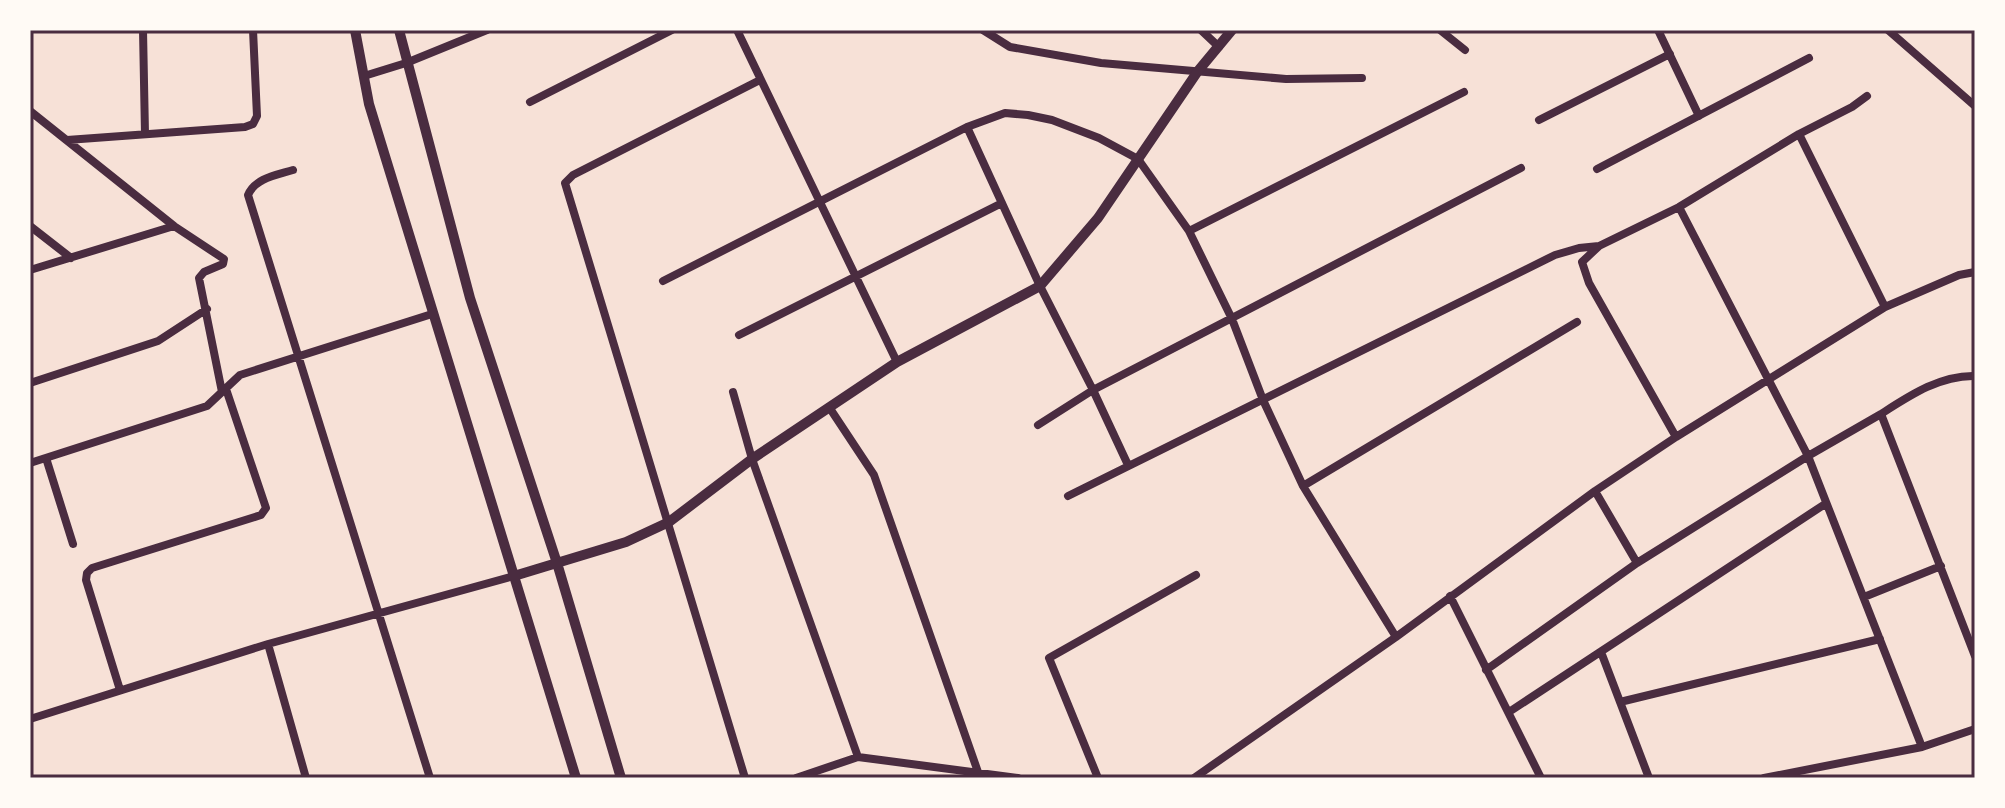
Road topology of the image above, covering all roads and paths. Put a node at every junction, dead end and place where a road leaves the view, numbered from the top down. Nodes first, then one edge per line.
1 (143, 30) edge
2 (253, 30) edge
3 (355, 30) edge
4 (399, 30) edge
5 (487, 30) edge
6 (672, 30) edge
7 (737, 30) edge
8 (983, 30) edge
9 (1201, 30) edge
10 (1232, 30) edge
11 (1440, 30) edge
12 (1658, 30) edge
13 (1888, 30) edge
14 (1219, 47) junction
15 (1465, 50) dead end
16 (1670, 54) junction
17 (1809, 58) dead end
18 (406, 63) junction
19 (1198, 71) junction
20 (364, 76) junction
21 (1362, 78) dead end
22 (760, 80) junction
23 (1464, 92) dead end
24 (1867, 96) dead end
25 (530, 102) dead end
26 (1975, 106) edge
27 (30, 111) edge
28 (1699, 116) junction
29 (1539, 120) dead end
30 (967, 127) junction
31 (145, 134) junction
32 (1799, 134) junction
33 (67, 140) junction
34 (1138, 159) junction
35 (1521, 168) dead end
36 (1597, 169) dead end
37 (293, 170) dead end
38 (820, 203) junction
39 (1002, 203) junction
40 (1679, 207) junction
41 (30, 226) edge
42 (174, 226) junction
43 (1189, 231) junction
44 (1599, 246) junction
45 (71, 258) junction
46 (30, 270) edge
47 (1975, 272) edge
48 (856, 277) junction
49 (663, 281) dead end
50 (1040, 286) junction
51 (1885, 307) junction
52 (207, 309) junction
53 (432, 314) junction
54 (1232, 319) junction
55 (1577, 322) dead end
56 (739, 335) dead end
57 (299, 356) junction
58 (897, 362) junction
59 (1975, 376) edge
60 (1769, 378) junction
61 (30, 383) edge
62 (224, 390) junction
63 (1093, 390) junction
64 (733, 392) dead end
65 (1263, 400) junction
66 (829, 407) junction
67 (1881, 414) junction
68 (1038, 425) dead end
69 (1676, 437) junction
70 (1808, 456) junction
71 (46, 458) junction
72 (752, 459) junction
73 (30, 463) edge
74 (1128, 465) junction
75 (1303, 486) junction
76 (1595, 491) junction
77 (1068, 496) dead end
78 (1825, 504) junction
79 (669, 522) junction
80 (73, 544) dead end
81 (557, 563) junction
82 (1637, 563) junction
83 (1941, 566) junction
84 (1196, 575) dead end
85 (514, 576) junction
86 (1450, 596) junction
87 (1864, 597) junction
88 (379, 614) junction
89 (1396, 637) junction
90 (1880, 639) junction
91 (1973, 642) edge
92 (268, 644) junction
93 (1601, 652) junction
94 (1975, 656) edge
95 (1486, 670) junction
96 (120, 690) junction
97 (1620, 702) junction
98 (1509, 712) junction
99 (30, 719) edge
100 (1975, 729) edge
101 (1922, 747) junction
102 (858, 757) junction
103 (978, 772) junction
104 (306, 778) edge
105 (430, 778) edge
106 (576, 778) edge
107 (621, 778) edge
108 (745, 778) edge
109 (796, 778) edge
110 (1018, 778) edge
111 (1098, 778) edge
112 (1194, 778) edge
113 (1541, 778) edge
114 (1649, 778) edge
115 (1764, 778) edge

1 - 31 street
2 - 31 street
3 - 20 street
4 - 18 street
5 - 18 street
6 - 25 street
7 - 22 street
8 - 19 street
9 - 14 street
10 - 14 street
11 - 15 street
12 - 16 street
13 - 26 street
14 - 19 street
16 - 28 street
16 - 29 street
17 - 28 street
18 - 20 street
18 - 81 street
19 - 21 street
19 - 34 street
20 - 53 street
22 - 38 street
22 - 79 street
23 - 43 street
24 - 32 street
27 - 33 street
28 - 36 street
30 - 34 street
30 - 38 street
30 - 39 street
31 - 33 street
32 - 40 street
32 - 51 street
33 - 42 street
34 - 43 street
34 - 50 street
35 - 54 street
37 - 57 street
38 - 48 street
38 - 49 street
39 - 48 street
39 - 50 street
40 - 44 street
40 - 60 street
41 - 45 street
42 - 45 street
42 - 52 street
43 - 54 street
44 - 65 street
44 - 69 street
45 - 46 street
47 - 51 street
48 - 56 street
48 - 58 street
50 - 58 street
50 - 63 street
51 - 60 street
52 - 61 street
52 - 62 street
53 - 57 street
53 - 85 street
54 - 63 street
54 - 65 street
55 - 75 street
57 - 62 street
57 - 88 street
58 - 66 street
59 - 67 street
60 - 69 street
60 - 70 street
62 - 71 street
62 - 96 street
63 - 68 street
63 - 74 street
64 - 72 street
65 - 74 street
65 - 75 street
66 - 72 street
66 - 103 street
67 - 70 street
67 - 83 street
69 - 76 street
70 - 78 street
70 - 82 street
71 - 73 street
71 - 80 street
72 - 79 street
72 - 102 street
74 - 77 street
75 - 89 street
76 - 82 street
76 - 86 street
78 - 87 street
78 - 93 street
79 - 81 street
79 - 108 street
81 - 85 street
81 - 107 street
82 - 95 street
83 - 87 street
83 - 91 street
84 - 111 street
85 - 88 street
85 - 106 street
86 - 89 street
86 - 95 street
87 - 90 street
88 - 92 street
88 - 105 street
89 - 112 street
90 - 97 street
90 - 101 street
91 - 94 street
92 - 96 street
92 - 104 street
93 - 97 street
93 - 98 street
95 - 98 street
96 - 99 street
97 - 114 street
98 - 113 street
100 - 101 street
101 - 115 street
102 - 103 street
102 - 109 street
103 - 110 street

